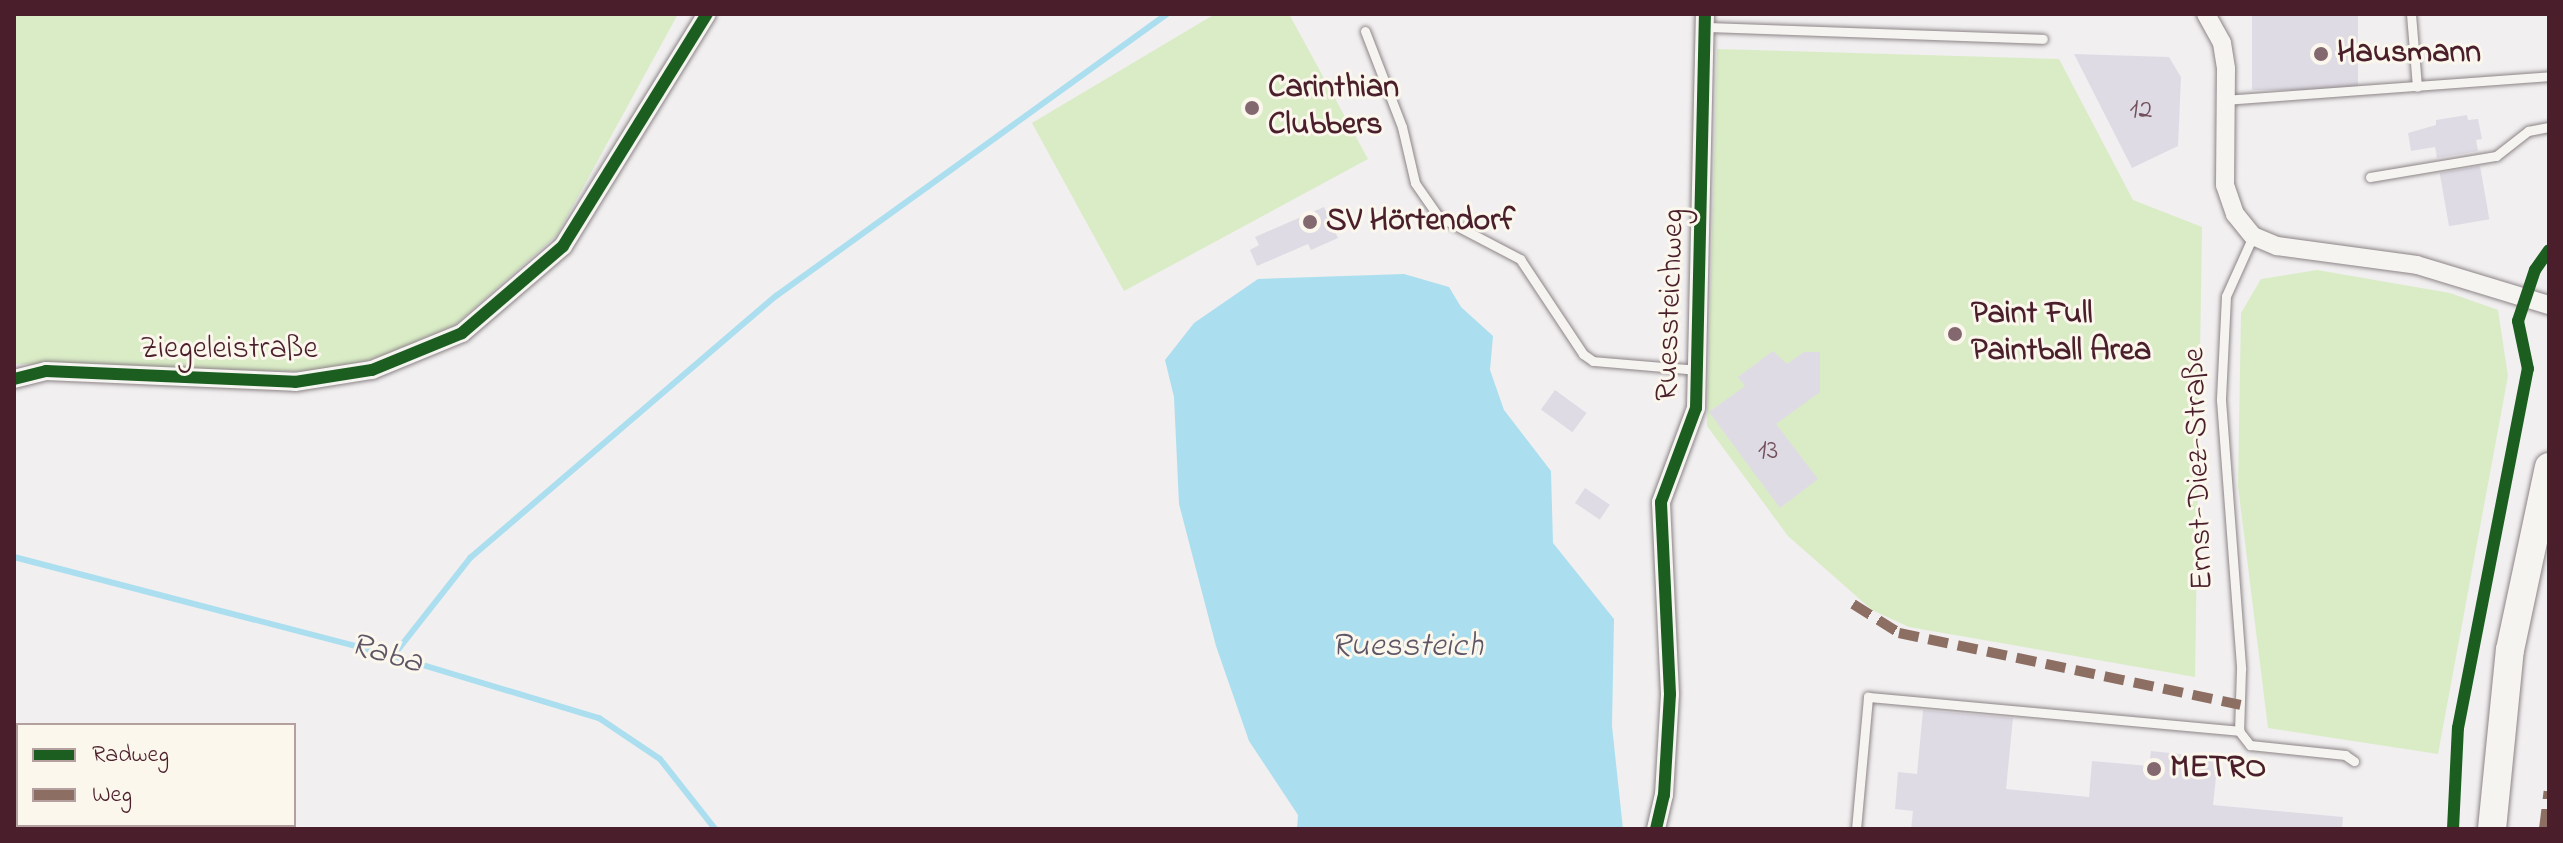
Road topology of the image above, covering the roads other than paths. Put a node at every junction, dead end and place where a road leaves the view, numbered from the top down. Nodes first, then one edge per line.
1 (707, 14) edge
2 (2411, 14) edge
3 (2209, 16) edge
4 (1705, 21) edge
5 (1365, 31) dead end
6 (2043, 39) dead end
7 (2549, 76) edge
8 (2417, 87) junction
9 (2225, 100) junction
10 (2549, 127) edge
11 (2370, 177) dead end
12 (2253, 236) junction
13 (2549, 305) edge
14 (1697, 370) junction
15 (14, 379) edge
16 (2549, 467) edge
17 (2542, 509) edge
18 (2239, 731) junction
19 (2354, 761) dead end
20 (1656, 829) edge
21 (1856, 829) edge
22 (2492, 829) edge

1 - 15 street, Ziegeleistraße
2 - 8 lane
3 - 9 street
4 - 6 lane
4 - 14 street, Ruessteichweg
5 - 14 lane
7 - 8 lane
8 - 9 lane
9 - 12 street
10 - 11 lane
12 - 13 street
12 - 18 lane, Ernst-Diez-Straße
14 - 20 street, Ruessteichweg
16 - 17 main road
17 - 22 main road
18 - 19 lane
18 - 21 lane

